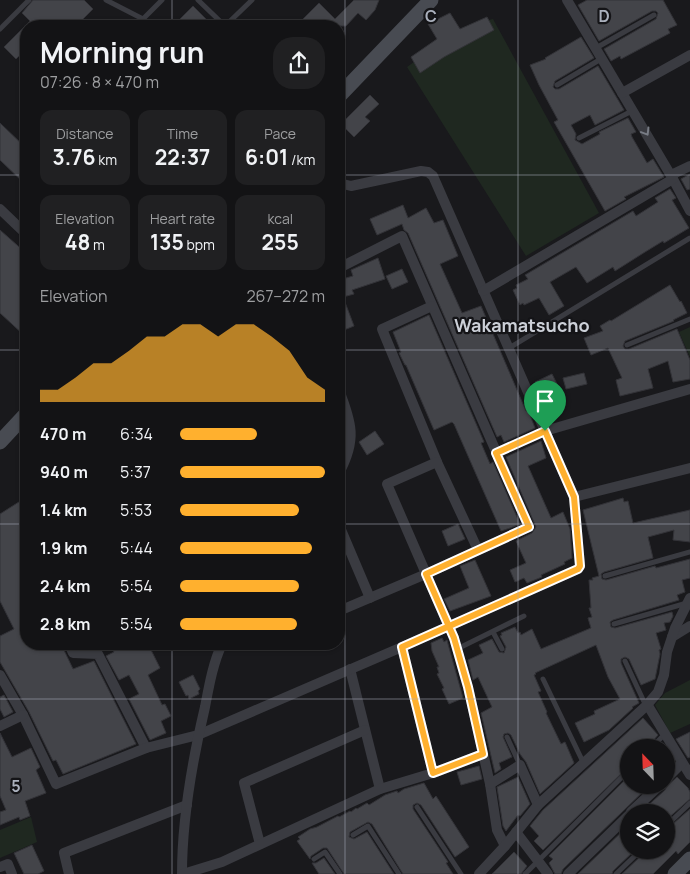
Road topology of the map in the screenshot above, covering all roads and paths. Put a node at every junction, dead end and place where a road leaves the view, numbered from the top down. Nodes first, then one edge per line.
1 (29, 0) edge
2 (106, 0) edge
3 (162, 0) edge
4 (198, 0) edge
5 (252, 0) edge
6 (431, 0) edge
7 (571, 1) edge
8 (654, 15) dead end
9 (219, 20) edge
10 (231, 20) edge
11 (0, 29) edge
12 (596, 48) junction
13 (690, 55) edge
14 (602, 59) junction
15 (557, 85) dead end
16 (345, 90) edge
17 (622, 93) junction
18 (633, 110) junction
19 (580, 138) dead end
20 (690, 166) edge
21 (672, 177) junction
22 (345, 184) edge
23 (0, 209) edge
24 (690, 211) edge
25 (20, 228) edge
26 (690, 238) edge
27 (345, 265) edge
28 (483, 291) junction
29 (432, 306) junction
30 (690, 319) edge
31 (627, 345) dead end
32 (508, 348) junction
33 (690, 389) edge
34 (345, 405) edge
35 (20, 420) edge
36 (545, 431) junction
37 (0, 442) edge
38 (496, 453) junction
39 (345, 462) edge
40 (438, 462) junction
41 (690, 468) edge
42 (574, 497) junction
43 (345, 539) edge
44 (478, 550) junction
45 (690, 552) edge
46 (426, 574) junction
47 (605, 576) dead end
48 (370, 598) junction
49 (688, 601) edge
50 (345, 608) edge
51 (524, 616) dead end
52 (614, 624) dead end
53 (690, 626) edge
54 (449, 627) junction
55 (493, 632) junction
56 (672, 637) junction
57 (402, 647) junction
58 (458, 649) junction
59 (502, 649) dead end
60 (72, 650) edge
61 (220, 650) edge
62 (625, 661) dead end
63 (350, 669) junction
64 (0, 675) edge
65 (543, 679) dead end
66 (646, 705) junction
67 (23, 715) junction
68 (0, 726) edge
69 (365, 730) junction
70 (665, 734) junction
71 (198, 736) junction
72 (507, 737) dead end
73 (660, 739) edge
74 (146, 748) junction
75 (483, 754) junction
76 (584, 764) junction
77 (520, 765) junction
78 (687, 767) edge
79 (433, 773) junction
80 (675, 774) edge
81 (620, 779) edge
82 (490, 784) junction
83 (380, 789) junction
84 (651, 794) edge
85 (690, 803) edge
86 (187, 804) junction
87 (640, 804) edge
88 (538, 805) junction
89 (417, 807) dead end
90 (675, 817) edge
91 (620, 824) edge
92 (516, 832) junction
93 (353, 835) dead end
94 (260, 844) junction
95 (505, 846) junction
96 (314, 859) dead end
97 (632, 859) edge
98 (690, 859) edge
99 (539, 860) junction
100 (0, 868) edge
101 (12, 874) edge
102 (69, 874) edge
103 (182, 874) edge
104 (340, 874) edge
105 (399, 874) edge
106 (461, 874) edge
107 (479, 874) edge
108 (525, 874) edge
109 (548, 874) edge
110 (568, 874) edge
111 (616, 874) edge
112 (675, 874) edge

1 - 11 lane
2 - 3 lane
4 - 9 lane
5 - 10 lane
6 - 16 street
7 - 12 street
8 - 12 lane
12 - 14 street
13 - 17 street
14 - 15 lane
14 - 17 street
17 - 18 street
18 - 19 lane
18 -> 21 street
20 - 21 street
21 - 24 street
21 - 28 street
22 - 28 street
23 - 25 street
26 - 32 lane
27 - 29 street
28 - 32 street
29 - 38 street
29 - 40 street
30 - 31 lane
32 - 36 street
33 - 36 street
34 - 39 street
35 - 37 street
36 - 38 street
36 - 42 street
38 - 44 street
40 - 44 street
40 - 46 street
41 - 42 street
42 - 54 street
43 - 48 street
44 - 46 street
45 - 47 lane
46 - 48 street
46 - 54 street
48 - 50 street
49 - 52 lane
49 - 56 street
51 - 55 lane
53 - 56 street
54 - 57 street
54 - 58 street
55 - 58 lane
55 - 59 lane
56 - 66 street
57 - 63 street
57 - 79 street
58 - 75 street
60 - 74 street
61 - 71 street
62 - 66 lane
63 - 69 street
63 - 71 street
64 - 67 street
65 - 76 lane
66 - 70 street
66 - 76 street
67 - 68 street
67 - 74 street
69 - 83 street
69 - 94 street
70 - 73 lane
70 - 78 street
71 - 74 street
71 - 86 street
72 - 77 lane
75 - 79 street
75 - 82 street
76 - 88 street
77 - 82 street
77 - 88 street
78 - 80 street
79 - 83 street
81 - 99 lane
82 - 95 street
83 - 94 street
84 - 87 street
85 - 90 lane
86 - 102 street
86 - 103 street
88 - 92 street
89 - 106 lane
91 - 110 street
92 - 95 street
92 - 99 street
93 - 105 lane
94 - 103 street
95 - 107 street
96 - 104 lane
97 - 111 lane
98 - 112 street
99 - 108 lane
99 - 109 street
100 - 101 street

